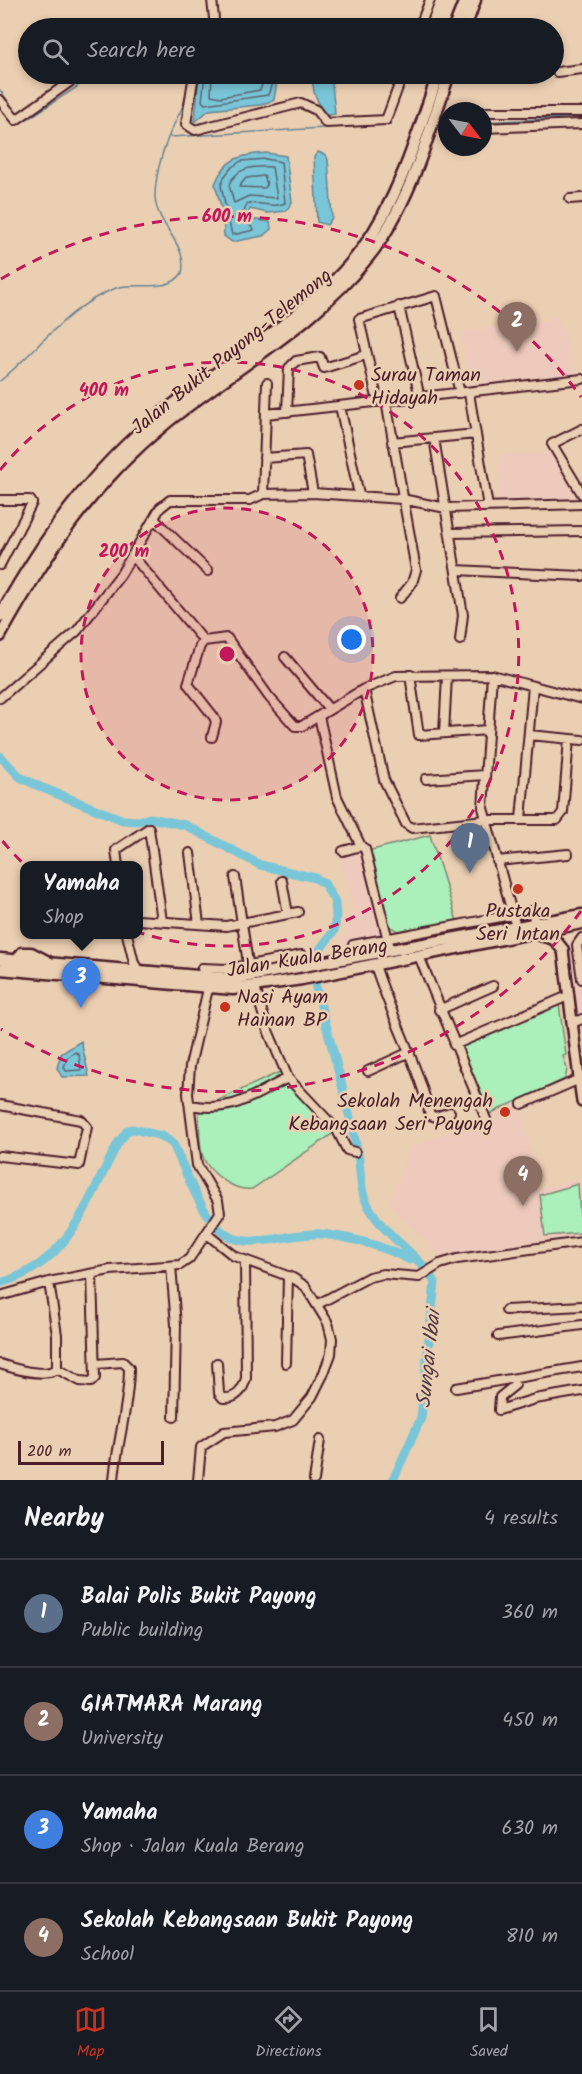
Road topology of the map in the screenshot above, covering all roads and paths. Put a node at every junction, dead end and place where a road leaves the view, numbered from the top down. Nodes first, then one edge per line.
1 (212, 0) edge
2 (430, 0) edge
3 (465, 0) edge
4 (475, 0) edge
5 (214, 18) edge
6 (423, 18) edge
7 (458, 18) edge
8 (469, 18) edge
9 (582, 69) edge
10 (564, 71) edge
11 (67, 84) edge
12 (192, 84) edge
13 (399, 84) edge
14 (435, 84) edge
15 (445, 84) edge
16 (0, 100) edge
17 (492, 112) edge
18 (582, 112) edge
19 (582, 124) edge
20 (492, 128) edge
21 (582, 198) edge
22 (570, 199) dead end
23 (399, 306) junction
24 (318, 346) dead end
25 (366, 355) junction
26 (320, 357) junction
27 (582, 379) edge
28 (267, 383) dead end
29 (460, 393) junction
30 (469, 393) junction
31 (420, 398) junction
32 (382, 402) junction
33 (340, 406) junction
34 (287, 412) junction
35 (266, 414) junction
36 (582, 429) edge
37 (476, 434) junction
38 (434, 438) junction
39 (392, 442) junction
40 (264, 458) junction
41 (313, 493) junction
42 (263, 494) junction
43 (582, 494) edge
44 (358, 495) junction
45 (402, 499) junction
46 (0, 500) edge
47 (582, 504) edge
48 (488, 507) junction
49 (446, 508) junction
50 (154, 519) junction
51 (582, 531) edge
52 (450, 533) junction
53 (132, 555) junction
54 (0, 565) edge
55 (456, 570) junction
56 (208, 571) dead end
57 (582, 576) edge
58 (400, 598) dead end
59 (0, 616) edge
60 (0, 636) edge
61 (459, 639) dead end
62 (204, 640) junction
63 (285, 657) dead end
64 (410, 675) junction
65 (492, 675) junction
66 (447, 676) junction
67 (533, 686) junction
68 (364, 689) junction
69 (0, 698) edge
70 (582, 699) edge
71 (329, 709) junction
72 (318, 716) junction
73 (488, 730) junction
74 (444, 733) junction
75 (529, 735) junction
76 (212, 737) dead end
77 (569, 738) junction
78 (582, 740) edge
79 (485, 775) junction
80 (426, 779) dead end
81 (521, 819) junction
82 (485, 820) junction
83 (361, 846) junction
84 (343, 851) dead end
85 (190, 853) dead end
86 (568, 854) dead end
87 (117, 861) edge
88 (497, 861) junction
89 (235, 877) dead end
90 (282, 881) dead end
91 (298, 912) dead end
92 (288, 914) junction
93 (513, 915) junction
94 (582, 915) edge
95 (143, 920) edge
96 (162, 921) junction
97 (199, 924) junction
98 (242, 924) junction
99 (582, 924) edge
100 (459, 925) junction
101 (516, 927) junction
102 (535, 928) junction
103 (462, 938) junction
104 (582, 938) edge
105 (128, 939) edge
106 (388, 939) junction
107 (353, 945) dead end
108 (562, 950) junction
109 (391, 951) junction
110 (302, 955) dead end
111 (420, 956) junction
112 (0, 959) edge
113 (16, 962) junction
114 (375, 965) junction
115 (202, 968) dead end
116 (332, 968) junction
117 (0, 969) edge
118 (23, 973) junction
119 (140, 973) junction
120 (251, 977) junction
121 (582, 980) edge
122 (493, 986) dead end
123 (208, 989) junction
124 (568, 996) junction
125 (439, 1010) junction
126 (582, 1019) edge
127 (576, 1026) edge
128 (454, 1045) junction
129 (410, 1052) junction
130 (368, 1071) dead end
131 (288, 1078) junction
132 (581, 1078) edge
133 (582, 1102) edge
134 (522, 1104) dead end
135 (0, 1105) edge
136 (190, 1105) junction
137 (450, 1112) dead end
138 (486, 1119) dead end
139 (355, 1152) dead end
140 (0, 1156) edge
141 (208, 1232) junction
142 (582, 1242) edge
143 (245, 1260) junction
144 (171, 1266) junction
145 (92, 1274) junction
146 (288, 1276) junction
147 (49, 1282) junction
148 (0, 1296) edge
149 (318, 1304) junction
150 (582, 1306) edge
151 (506, 1310) dead end
152 (582, 1325) edge
153 (498, 1336) dead end
154 (217, 1363) dead end
155 (286, 1363) dead end
156 (0, 1364) edge
157 (96, 1364) junction
158 (582, 1367) edge
159 (57, 1369) junction
160 (515, 1385) dead end
161 (456, 1388) dead end
162 (582, 1391) edge
163 (174, 1417) dead end
164 (320, 1440) dead end
165 (114, 1480) edge
166 (198, 1480) edge
167 (314, 1480) edge

1 - 5 street
2 - 6 street
3 - 7 highway
4 - 8 highway
9 - 10 street
11 - 16 street
12 - 13 street
14 - 59 highway, Jalan Bukit Payong-Telemong
15 - 60 highway, Jalan Bukit Payong-Telemong
17 - 18 street
19 - 20 street
21 - 22 street
23 - 25 street
23 - 29 street
23 - 31 street
24 - 26 street
25 - 26 street
25 - 32 street
26 - 34 street
27 - 30 street
28 - 35 street
29 - 30 street
29 - 31 street
30 - 37 street
31 - 32 street
32 - 33 street
32 - 39 street
33 - 34 street
33 - 44 street
34 - 35 street
35 - 40 street
36 - 43 street
37 - 38 street
37 - 48 street
38 - 39 street
38 - 49 street
39 - 45 street
40 - 41 street
40 - 42 street
41 - 42 street
41 - 44 street
42 - 50 street
44 - 45 street
45 - 49 street
45 - 58 street
46 - 54 street
47 - 48 street
48 - 49 street
49 - 52 street
50 - 53 street
50 - 56 street
51 - 52 street
52 - 55 street
53 - 62 street
53 - 69 street
55 - 57 street
55 - 61 street
62 - 72 street
62 - 76 street
63 - 71 street
64 - 66 street
64 - 68 street
64 - 74 street
65 - 66 street
65 - 67 street
65 - 73 street
66 - 74 street
67 - 70 street
67 - 75 street
68 - 71 street
68 - 82 street
71 - 72 street
72 - 83 street
73 - 74 street
73 - 79 street
75 - 77 street
75 - 81 street
77 - 78 street
77 - 81 street
79 - 80 street
79 - 82 street
81 - 82 street
82 - 88 street
83 - 84 street
83 - 106 street
85 - 97 street
86 - 88 street
87 - 96 street
88 - 93 street
89 - 98 street
90 - 92 street
91 - 92 street
92 - 98 street
93 - 100 street
93 - 101 street
93 - 102 street
94 - 102 highway, Jalan Kuala Berang
95 - 96 street
96 - 97 street
97 - 98 street
98 - 120 street
99 - 102 highway, Jalan Kuala Berang
99 - 108 highway
100 - 103 street
100 - 106 street
101 - 102 highway, Jalan Kuala Berang
101 - 103 highway, Jalan Kuala Berang
102 - 108 highway
102 - 111 highway, Jalan Kuala Berang
103 - 109 highway, Jalan Kuala Berang
104 - 121 street
105 - 119 street
106 - 107 street
106 - 109 street
108 - 124 main road
109 - 116 highway, Jalan Kuala Berang
110 - 120 street
111 - 114 highway, Jalan Kuala Berang
111 - 125 street
112 - 113 highway, Jalan Kuala Berang
113 - 118 highway
113 - 119 highway, Jalan Kuala Berang
114 - 116 highway, Jalan Kuala Berang
114 - 129 street
115 - 120 street
116 - 120 highway, Jalan Kuala Berang
117 - 118 highway, Jalan Kuala Berang
118 - 123 highway, Jalan Kuala Berang
119 - 120 highway, Jalan Kuala Berang
120 - 123 highway, Jalan Kuala Berang
120 - 131 street
122 - 125 street
123 - 136 street
124 - 127 main road
124 - 128 street
125 - 128 street
126 - 127 street
127 - 132 main road
128 - 138 street
129 - 130 street
129 - 137 street
131 - 136 street
131 - 139 street
132 - 133 main road
132 - 134 street
135 - 140 street
136 - 141 street
141 - 143 street
141 - 144 street
142 - 149 street
143 - 146 street
143 - 154 street
144 - 145 street
144 - 163 street
145 - 147 street
145 - 157 street
146 - 149 street
146 - 155 street
147 - 148 street
147 - 159 street
149 - 166 street
150 - 151 street
152 - 153 street
156 - 159 street
157 - 159 street
157 - 165 street
158 - 161 street
160 - 162 street
164 - 167 street

